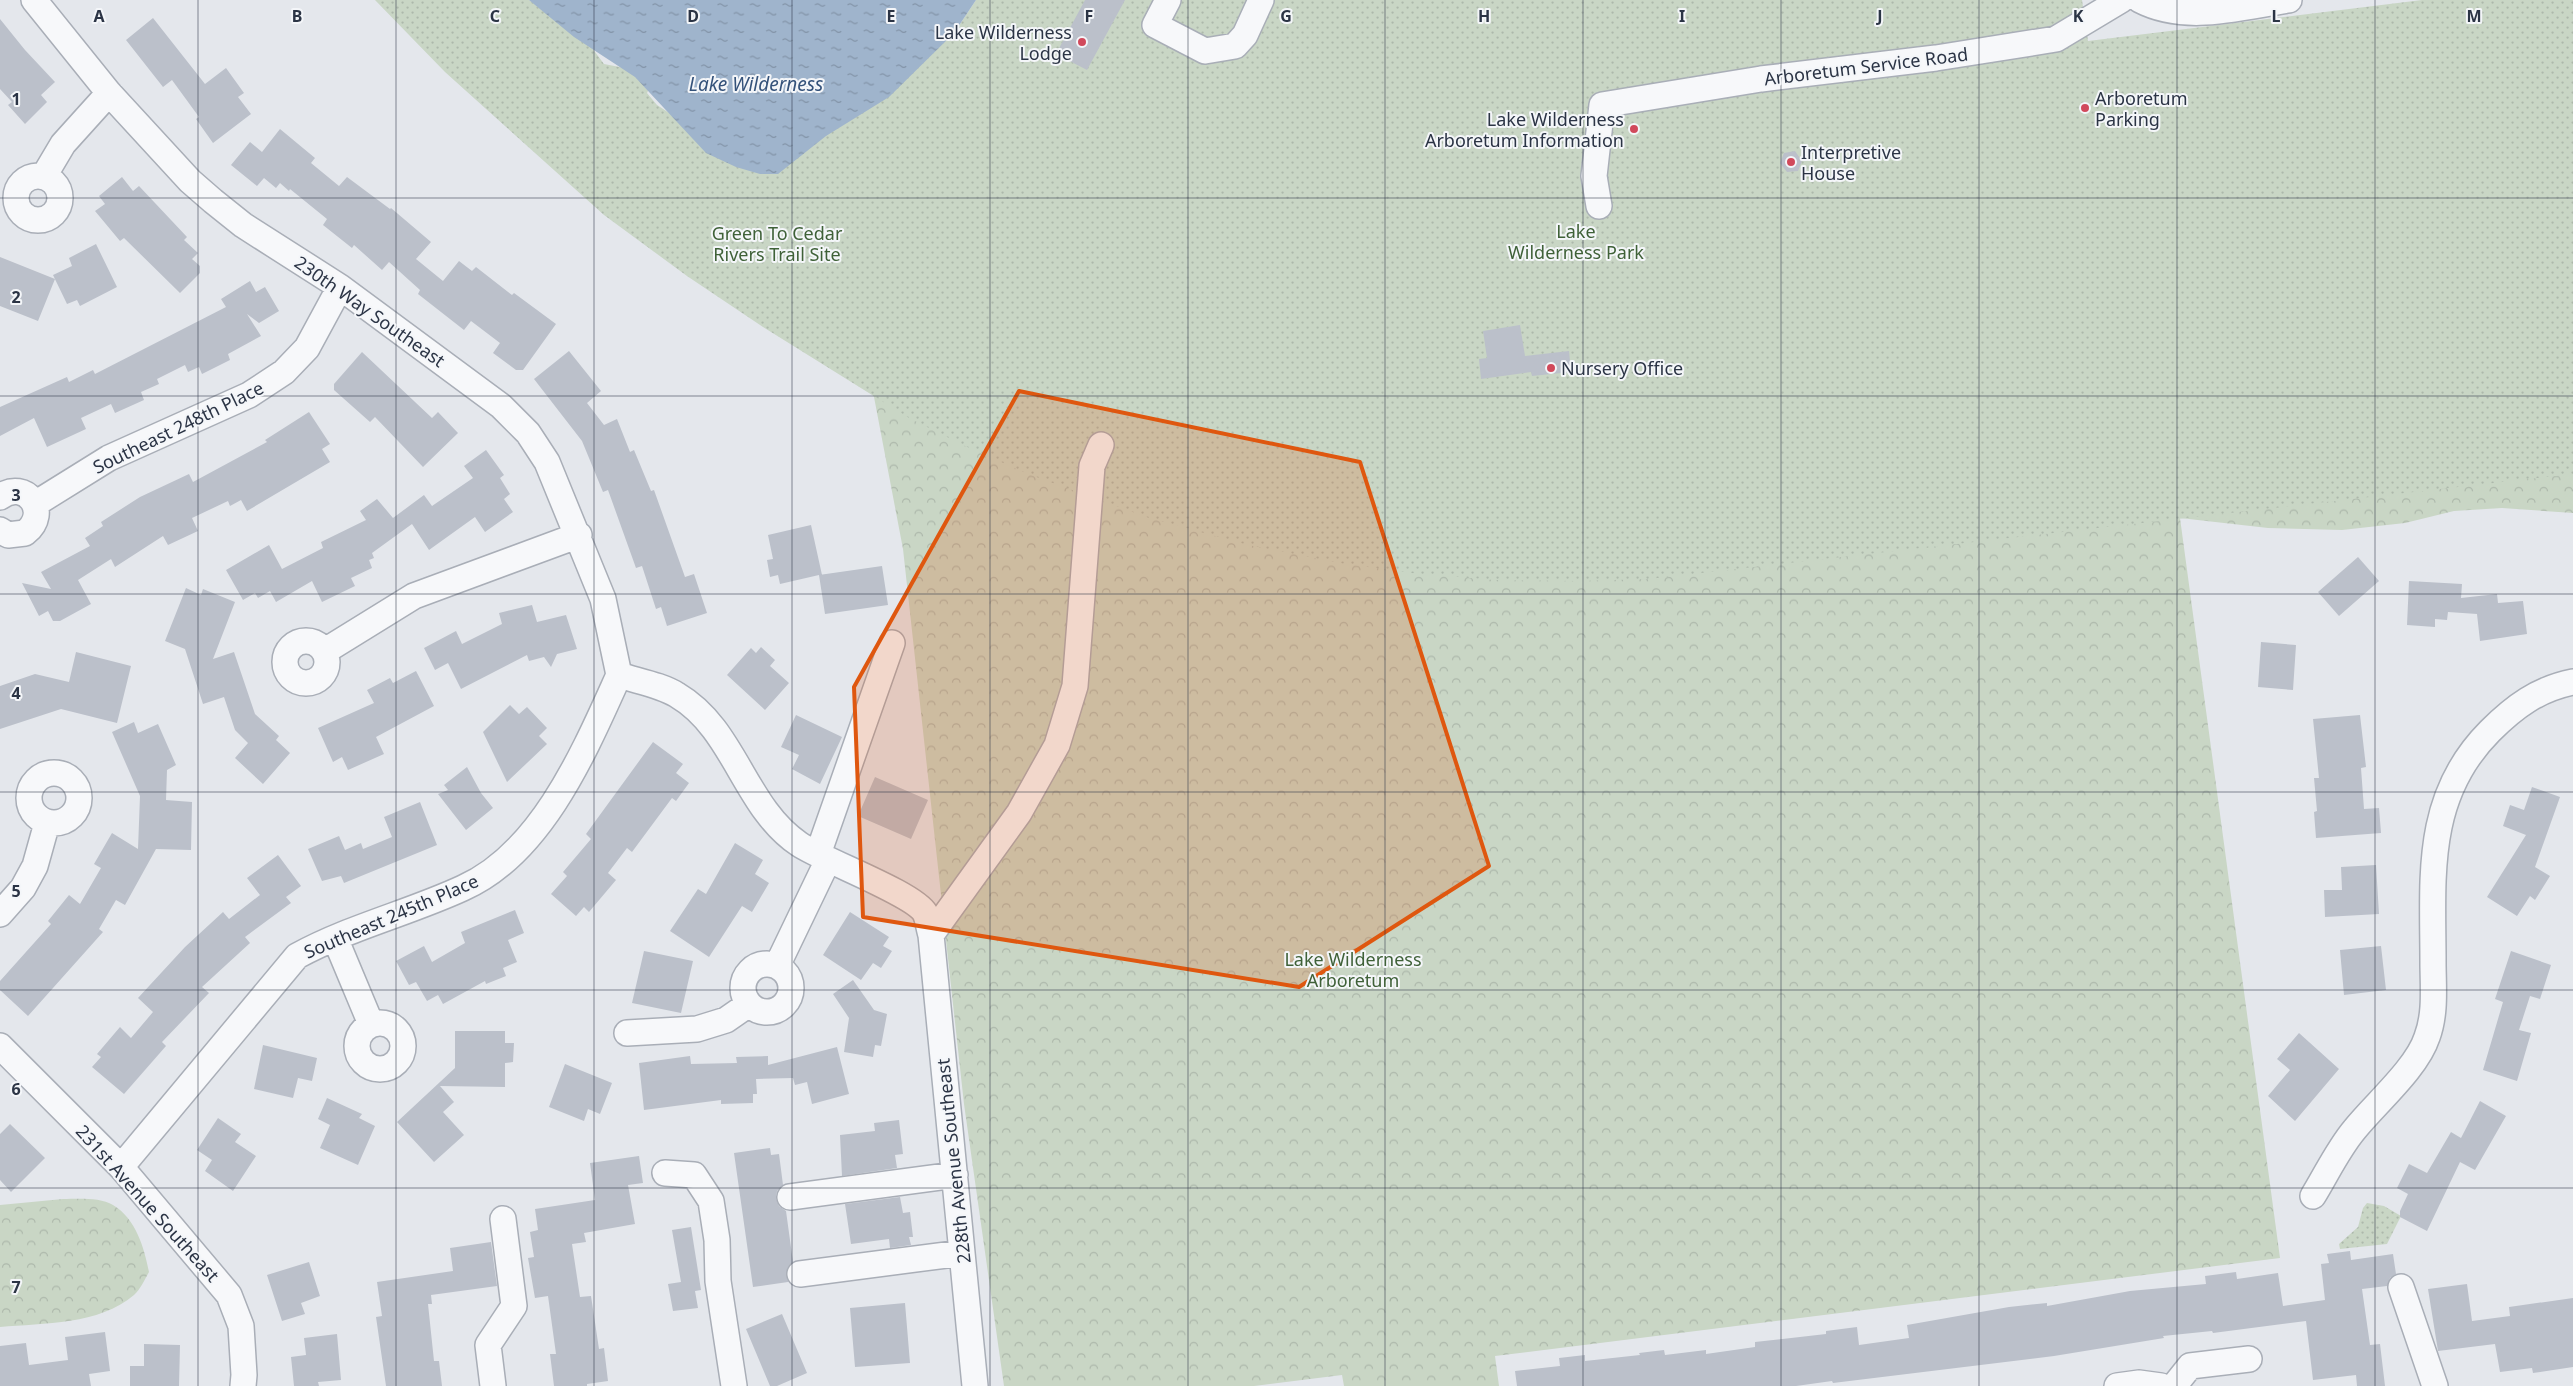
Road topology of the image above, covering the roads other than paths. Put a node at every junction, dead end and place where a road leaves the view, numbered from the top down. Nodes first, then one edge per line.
1 (34, 0) edge
2 (1168, 0) edge
3 (1261, 0) edge
4 (2121, 0) edge
5 (2140, 0) edge
6 (2290, 0) edge
7 (109, 94) junction
8 (44, 176) dead end
9 (1599, 206) dead end
10 (340, 287) junction
11 (1101, 445) dead end
12 (0, 497) edge
13 (34, 504) junction
14 (0, 530) edge
15 (578, 535) junction
16 (892, 643) dead end
17 (325, 651) dead end
18 (619, 675) junction
19 (2573, 682) edge
20 (47, 823) dead end
21 (823, 857) junction
22 (0, 914) edge
23 (931, 935) junction
24 (335, 938) junction
25 (777, 966) junction
26 (749, 1004) junction
27 (371, 1024) dead end
28 (627, 1033) dead end
29 (0, 1046) edge
30 (121, 1167) junction
31 (665, 1173) dead end
32 (955, 1175) junction
33 (2313, 1196) dead end
34 (790, 1197) dead end
35 (503, 1220) dead end
36 (962, 1253) junction
37 (800, 1274) dead end
38 (2401, 1287) dead end
39 (2249, 1359) dead end
40 (243, 1386) edge
41 (494, 1386) edge
42 (734, 1386) edge
43 (976, 1386) edge
44 (2117, 1386) edge
45 (2161, 1386) edge
46 (2174, 1386) edge
47 (2434, 1386) edge

1 - 7 street, 230th Way Southeast
2 - 3 street
4 - 9 street, Arboretum Service Road
5 - 6 street
7 - 8 street
7 - 10 street, 230th Way Southeast
10 - 13 street, Southeast 248th Place
10 - 15 street, 230th Way Southeast
11 - 23 street
12 - 13 street
13 - 14 street
15 - 17 street
15 - 18 street, 230th Way Southeast
16 - 21 street
18 - 21 street, 228th Avenue Southeast
18 - 24 street, Southeast 245th Place
19 - 33 street
20 - 22 street
21 - 23 street, 228th Avenue Southeast
21 - 25 street
23 - 32 street, 228th Avenue Southeast
24 - 27 street
24 - 30 street, Southeast 245th Place
25 - 26 street
25 - 26 street
26 - 28 street
29 - 30 street, 231st Avenue Southeast
30 - 40 street, 231st Avenue Southeast
31 - 42 street
32 - 34 street
32 - 36 street, 228th Avenue Southeast
35 - 41 street
36 - 37 street
36 - 43 street, 228th Avenue Southeast
38 - 47 street
39 - 46 street
44 - 45 street

